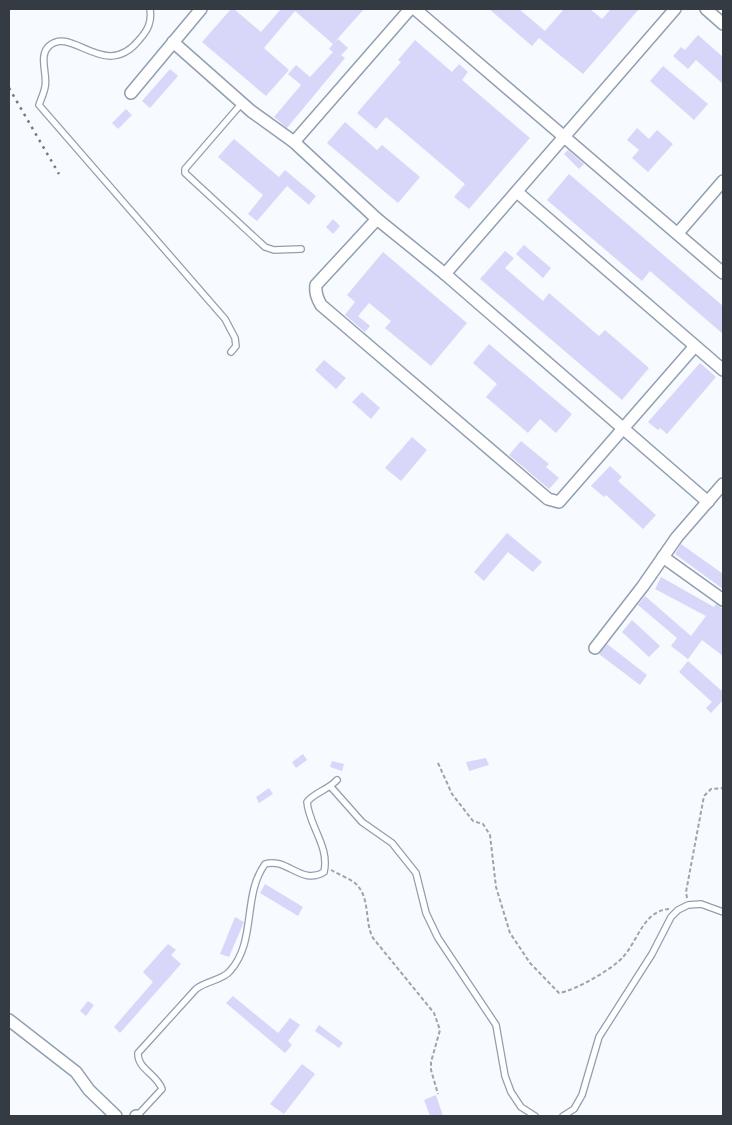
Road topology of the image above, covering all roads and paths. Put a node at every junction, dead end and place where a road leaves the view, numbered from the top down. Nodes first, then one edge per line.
1 (150, 9) edge
2 (201, 9) edge
3 (410, 9) edge
4 (415, 9) edge
5 (675, 9) edge
6 (706, 9) edge
7 (723, 24) edge
8 (174, 42) junction
9 (131, 93) dead end
10 (242, 103) junction
11 (564, 135) junction
12 (294, 142) junction
13 (723, 181) edge
14 (517, 192) junction
15 (377, 219) junction
16 (678, 233) junction
17 (301, 249) dead end
18 (723, 273) edge
19 (445, 274) junction
20 (696, 346) junction
21 (231, 352) dead end
22 (723, 370) edge
23 (623, 428) junction
24 (723, 484) edge
25 (708, 502) junction
26 (663, 557) junction
27 (723, 600) edge
28 (595, 648) dead end
29 (438, 763) dead end
30 (337, 780) dead end
31 (331, 787) junction
32 (723, 788) edge
33 (325, 868) junction
34 (688, 905) junction
35 (678, 910) junction
36 (723, 912) edge
37 (9, 1020) edge
38 (438, 1094) dead end
39 (116, 1116) edge
40 (136, 1116) edge
41 (535, 1116) edge
42 (563, 1116) edge

1 - 21 lane
2 - 8 street
3 - 12 street
4 - 11 street
5 - 11 street
6 - 7 street
8 - 9 street
8 - 10 street
10 - 12 street
10 - 17 lane
11 - 14 street
11 - 16 street
12 - 15 street
13 - 16 street
14 - 19 street
14 - 20 street
15 - 19 street
15 - 23 street
16 - 18 street
19 - 23 street
20 - 22 street
20 - 23 street
23 - 25 street
24 - 25 street
25 - 26 street
26 - 27 street
26 - 28 street
29 - 35 path
30 - 31 lane
31 - 33 lane
31 - 41 lane
32 - 34 path
33 - 38 path
33 - 40 lane
34 - 35 lane
34 - 36 lane
35 - 42 lane
37 - 39 street

